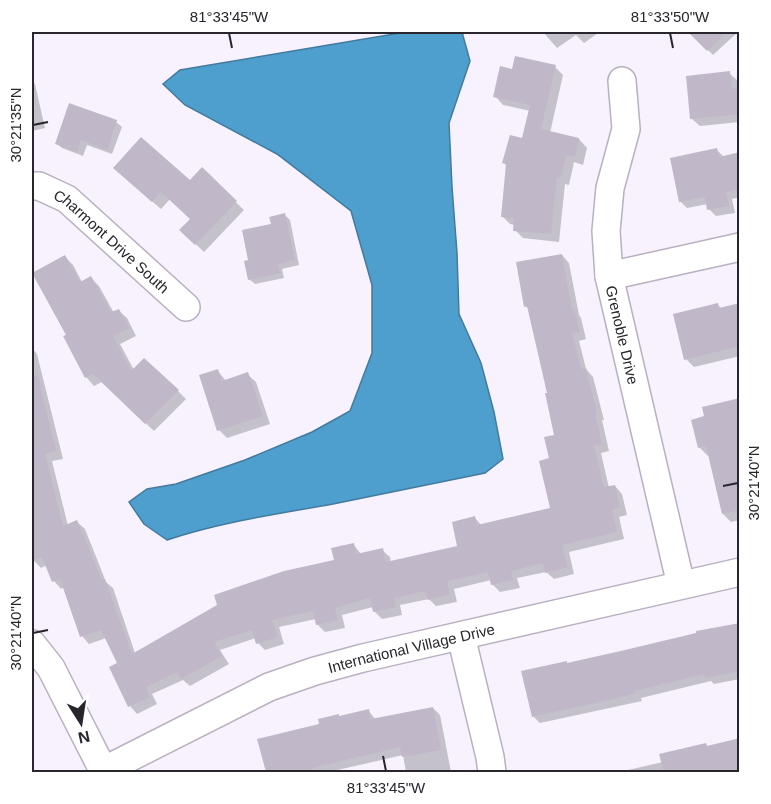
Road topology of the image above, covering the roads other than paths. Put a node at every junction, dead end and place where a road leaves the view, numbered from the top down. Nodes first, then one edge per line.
1 (622, 81) dead end
2 (32, 186) edge
3 (740, 247) edge
4 (609, 276) junction
5 (186, 308) dead end
6 (740, 572) edge
7 (681, 585) junction
8 (461, 636) junction
9 (32, 644) edge
10 (102, 772) edge
11 (492, 772) edge

1 - 4 street, Grenoble Drive
2 - 5 street, Charmont Drive South
3 - 4 street
4 - 7 street, Grenoble Drive
6 - 7 street, International Village Drive
7 - 8 street, International Village Drive
8 - 10 street, International Village Drive
8 - 11 street
9 - 10 street

